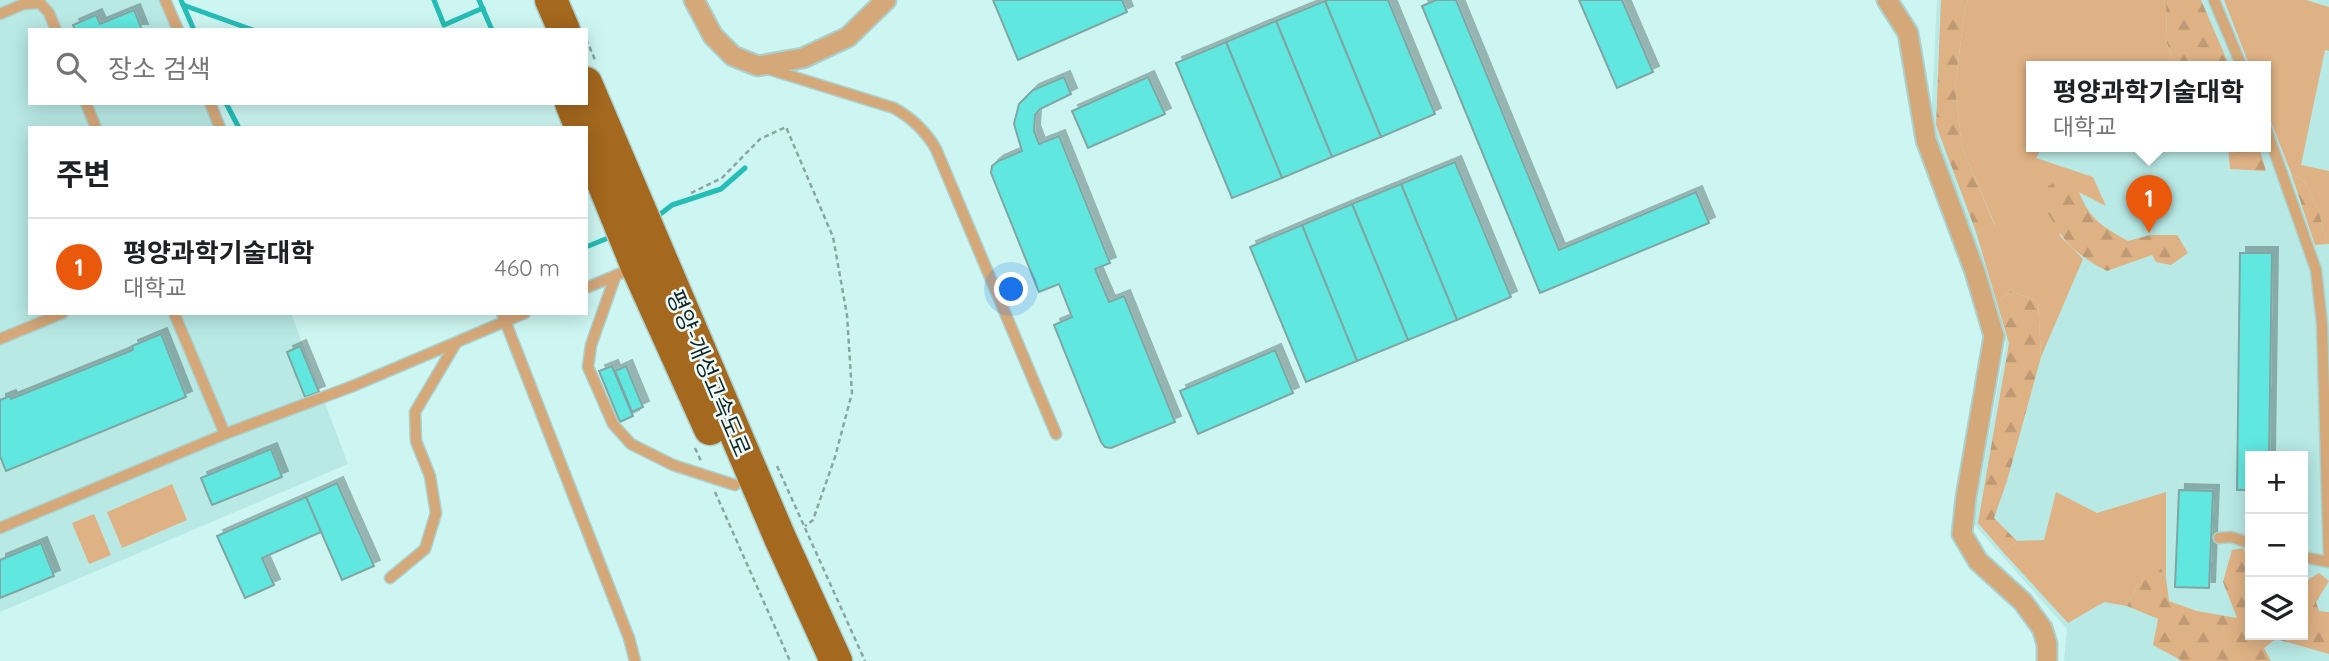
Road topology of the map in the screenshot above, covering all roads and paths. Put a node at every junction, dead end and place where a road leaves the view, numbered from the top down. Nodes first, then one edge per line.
1 (165, 0) edge
2 (528, 0) edge
3 (551, 0) edge
4 (694, 0) edge
5 (886, 0) edge
6 (1887, 0) edge
7 (2214, 0) edge
8 (0, 13) edge
9 (55, 28) edge
10 (177, 28) edge
11 (539, 28) edge
12 (563, 28) edge
13 (2239, 61) edge
14 (758, 66) junction
15 (588, 90) edge
16 (87, 105) edge
17 (211, 105) edge
18 (571, 105) edge
19 (95, 126) edge
20 (219, 126) edge
21 (580, 126) edge
22 (2271, 142) edge
23 (588, 145) edge
24 (691, 193) dead end
25 (634, 248) junction
26 (588, 287) edge
27 (58, 315) edge
28 (175, 315) edge
29 (504, 317) edge
30 (0, 339) edge
31 (456, 342) junction
32 (225, 434) junction
33 (1056, 435) dead end
34 (735, 485) junction
35 (0, 528) edge
36 (2219, 538) dead end
37 (2245, 541) edge
38 (2308, 558) edge
39 (2329, 562) edge
40 (390, 578) dead end
41 (635, 661) edge
42 (814, 661) edge
43 (836, 661) edge
44 (865, 661) edge
45 (2047, 661) edge

1 - 10 lane
2 - 11 highway
3 - 12 highway
4 - 14 street
5 - 14 street
6 - 45 street
7 - 13 lane
8 - 9 lane
14 - 33 lane
15 - 25 highway, 평양-개성고속도로
16 - 19 lane
17 - 20 lane
18 - 21 highway
22 - 39 lane
23 - 25 highway, 평양-개성고속도로
24 - 44 path
25 - 26 lane
25 - 34 highway, 평양-개성고속도로
25 - 34 lane
25 - 43 highway, 평양-개성고속도로
27 - 30 lane
28 - 32 lane
29 - 31 lane
29 - 41 lane
31 - 32 lane
31 - 40 lane
32 - 35 lane
34 - 42 highway, 평양-개성고속도로
36 - 37 lane
38 - 39 lane

